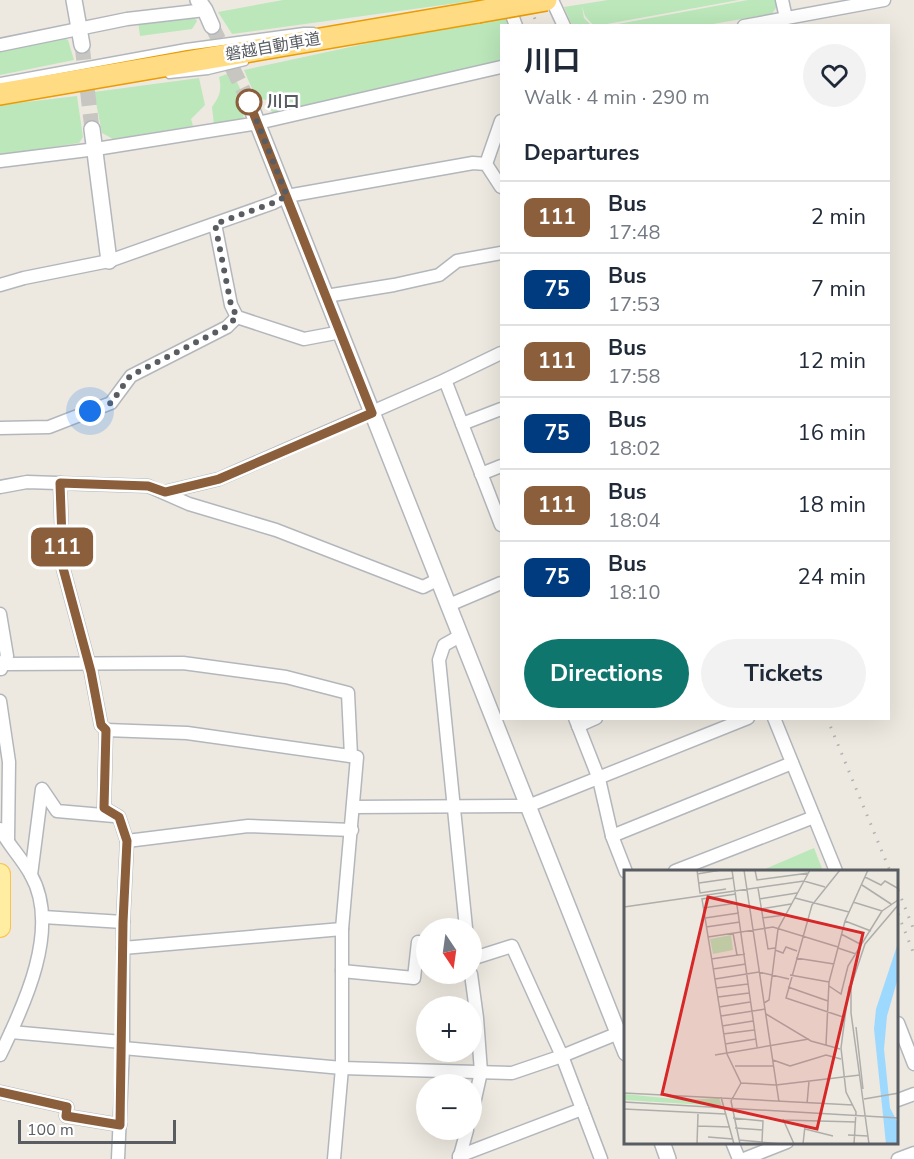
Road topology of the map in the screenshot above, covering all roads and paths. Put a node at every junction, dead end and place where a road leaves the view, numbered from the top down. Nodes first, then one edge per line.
1 (74, 0) edge
2 (506, 0) edge
3 (546, 0) edge
4 (552, 0) edge
5 (782, 0) edge
6 (884, 0) edge
7 (202, 5) edge
8 (786, 18) junction
9 (515, 24) edge
10 (563, 24) edge
11 (754, 24) edge
12 (400, 25) junction
13 (212, 26) tunnel mouth
14 (79, 28) junction
15 (346, 34) junction
16 (0, 45) edge
17 (82, 45) tunnel mouth
18 (324, 46) dead end
19 (254, 60) dead end
20 (500, 68) edge
21 (147, 77) dead end
22 (157, 77) dead end
23 (95, 78) junction
24 (0, 81) edge
25 (0, 94) edge
26 (249, 102) tunnel mouth
27 (258, 123) junction
28 (500, 124) edge
29 (92, 129) tunnel mouth
30 (96, 149) junction
31 (0, 161) edge
32 (486, 164) junction
33 (500, 185) edge
34 (287, 196) junction
35 (215, 224) junction
36 (500, 253) edge
37 (109, 261) junction
38 (0, 285) edge
39 (326, 296) junction
40 (237, 317) junction
41 (340, 332) junction
42 (500, 353) edge
43 (445, 380) junction
44 (500, 409) edge
45 (372, 413) junction
46 (462, 424) junction
47 (0, 428) edge
48 (500, 466) edge
49 (481, 474) junction
50 (60, 483) junction
51 (0, 487) edge
52 (165, 492) junction
53 (500, 522) edge
54 (439, 579) junction
55 (500, 582) edge
56 (448, 605) junction
57 (0, 615) edge
58 (460, 636) junction
59 (88, 662) junction
60 (2, 667) edge
61 (0, 700) edge
62 (743, 720) edge
63 (775, 720) edge
64 (577, 722) edge
65 (106, 730) junction
66 (351, 756) junction
67 (792, 763) junction
68 (598, 779) junction
69 (528, 806) junction
70 (353, 807) junction
71 (452, 807) junction
72 (119, 817) junction
73 (814, 817) junction
74 (0, 829) edge
75 (352, 830) junction
76 (612, 836) junction
77 (127, 841) junction
78 (8, 844) junction
79 (625, 870) edge
80 (679, 870) edge
81 (836, 870) edge
82 (0, 874) edge
83 (31, 875) junction
84 (43, 917) junction
85 (465, 918) edge
86 (123, 922) junction
87 (0, 927) edge
88 (342, 929) junction
89 (123, 948) junction
90 (482, 956) edge
91 (416, 960) edge
92 (342, 971) junction
93 (472, 984) edge
94 (11, 1032) junction
95 (622, 1032) edge
96 (900, 1038) edge
97 (122, 1045) junction
98 (0, 1055) edge
99 (562, 1056) junction
100 (914, 1064) edge
101 (342, 1068) junction
102 (481, 1072) junction
103 (0, 1092) edge
104 (914, 1094) edge
105 (899, 1099) edge
106 (582, 1109) junction
107 (120, 1125) junction
108 (464, 1140) edge
109 (662, 1144) edge
110 (732, 1144) edge
111 (784, 1144) edge
112 (914, 1153) edge
113 (459, 1158) edge
114 (118, 1159) edge
115 (334, 1159) edge
116 (602, 1159) edge
117 (668, 1159) edge
118 (739, 1159) edge
119 (744, 1159) edge
120 (898, 1159) edge

1 - 14 street
2 - 9 street
3 - 12 highway, 磐越自動車道, bridge
4 - 10 street
5 - 8 street
6 - 8 street
7 - 13 street
7 - 14 street
8 - 11 street
12 - 15 highway, 磐越自動車道
12 - 18 lane
14 - 16 street
14 - 17 street
15 - 23 highway, 磐越自動車道
15 - 24 lane
19 - 22 lane
20 - 27 street
21 - 23 lane
23 - 25 highway, 磐越自動車道
26 - 27 street
27 - 30 street
27 - 34 street
28 - 32 street
29 - 30 street
30 - 31 street
30 - 37 street
32 - 33 street
32 - 34 street
34 - 35 street
34 - 39 street
35 - 37 street
35 - 40 street
36 - 39 street
37 - 38 street
39 - 41 street
40 - 41 street
40 - 47 street
41 - 45 street
42 - 43 street
43 - 45 street
43 - 46 street
44 - 46 street
45 - 52 street
45 - 54 street
46 - 49 street
48 - 49 street
49 - 53 street
50 - 51 street
50 - 52 street
50 - 59 street
52 - 54 street
54 - 56 street
55 - 56 street
56 - 58 street
57 - 60 street
58 - 69 street
58 - 71 street
59 - 60 street
59 - 65 street
59 - 66 street
61 - 78 street
62 - 68 street
63 - 67 street
64 - 68 street
65 - 66 street
65 - 72 street
66 - 70 street
67 - 73 street
67 - 76 street
68 - 69 street
68 - 76 street
69 - 71 street
69 - 95 street
70 - 71 street
70 - 75 street
71 - 85 street
72 - 77 street
72 - 83 street
73 - 80 street
73 - 81 street
74 - 78 street
75 - 77 street
75 - 88 street
76 - 79 street
77 - 86 street
78 - 83 street
82 - 87 main road
83 - 84 street
84 - 86 street
84 - 94 street
86 - 89 street
88 - 89 street
88 - 92 street
89 - 97 street
90 - 99 street
91 - 92 street
92 - 101 street
93 - 102 street
94 - 97 street
94 - 98 street
95 - 99 street
96 - 100 street
97 - 101 street
97 - 107 street
99 - 102 street
99 - 106 street
101 - 102 street
101 - 115 street
103 - 107 street
104 - 105 street
106 - 113 street
106 - 116 street
107 - 114 street
108 - 113 street
109 - 117 street
110 - 118 street
111 - 119 street
112 - 120 street

